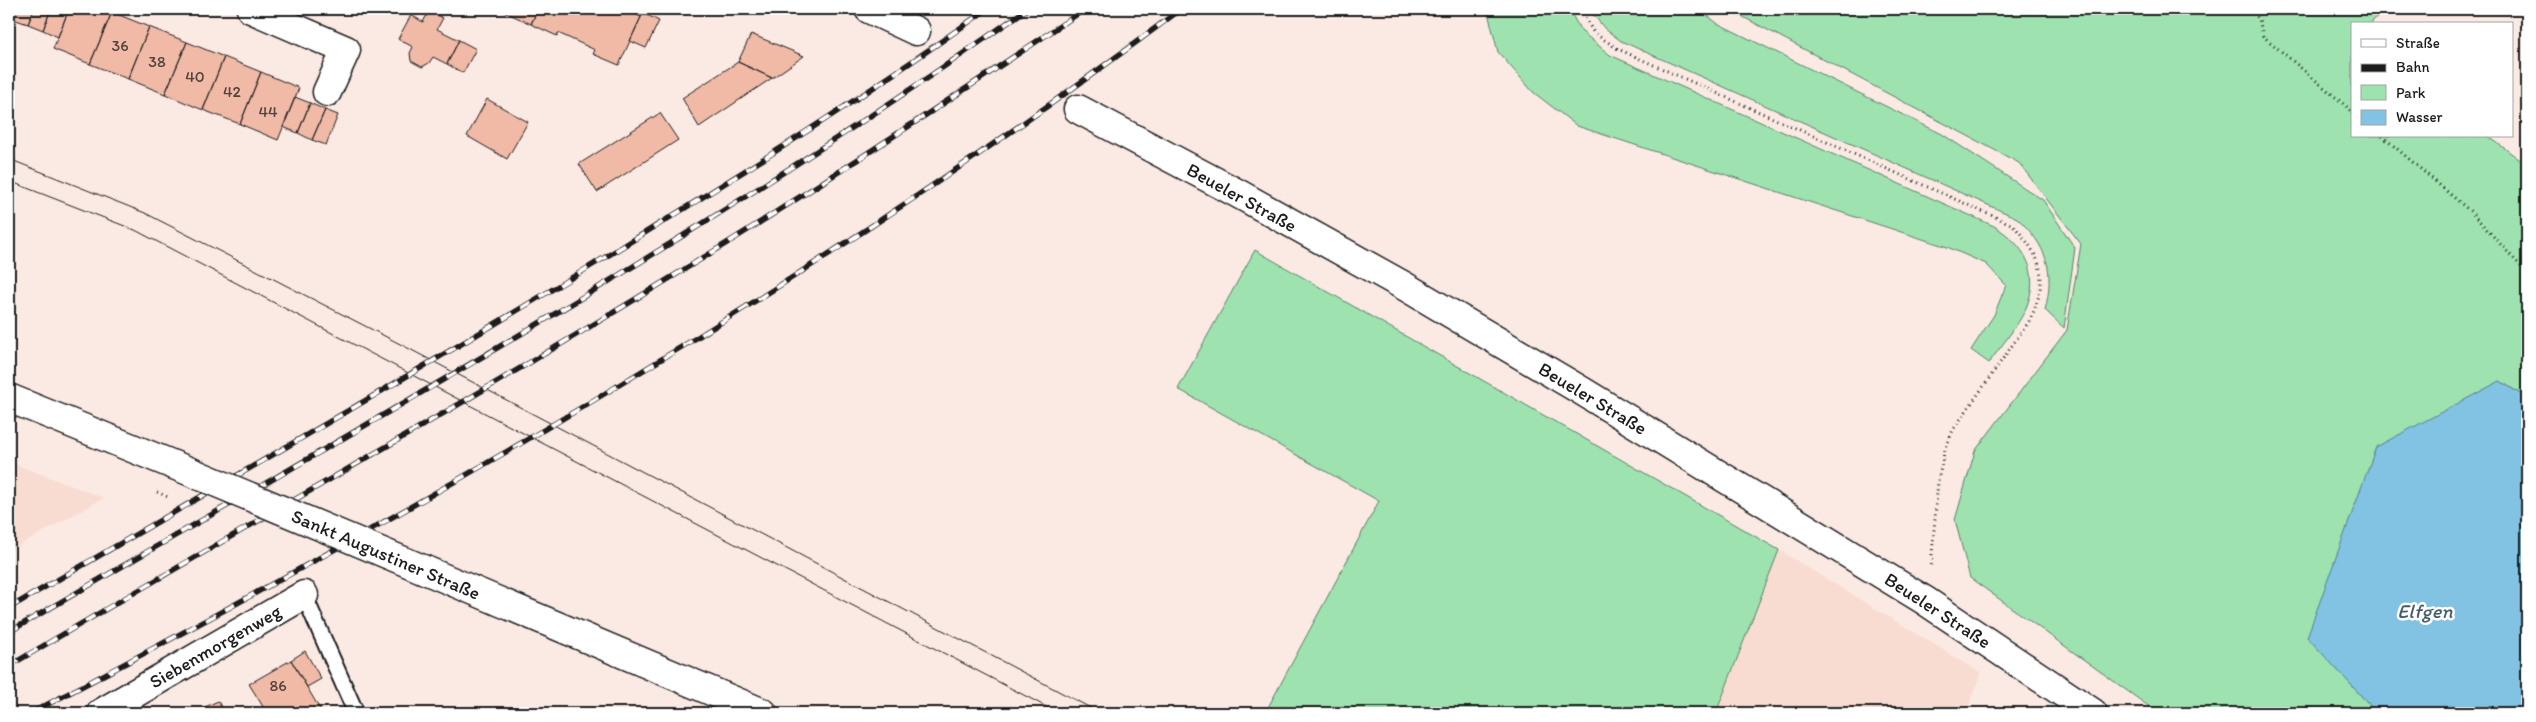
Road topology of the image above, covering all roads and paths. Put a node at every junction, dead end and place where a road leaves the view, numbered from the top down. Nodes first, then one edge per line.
1 (250, 9) edge
2 (869, 9) edge
3 (1580, 9) edge
4 (2250, 9) edge
5 (916, 31) dead end
6 (327, 92) dead end
7 (1078, 109) dead end
8 (2351, 110) edge
9 (2384, 138) edge
10 (2527, 273) edge
11 (9, 398) edge
12 (304, 595) joint
13 (1924, 600) junction
14 (101, 713) edge
15 (356, 713) edge
16 (763, 713) edge
17 (2093, 713) edge

1 - 6 street
2 - 5 street
3 - 13 path
4 - 8 path
7 - 13 street, Beueler Straße
9 - 10 path
11 - 16 street, Sankt Augustiner Straße, bridge
12 - 14 street, Siebenmorgenweg
12 - 15 lane
13 - 17 street, Beueler Straße

